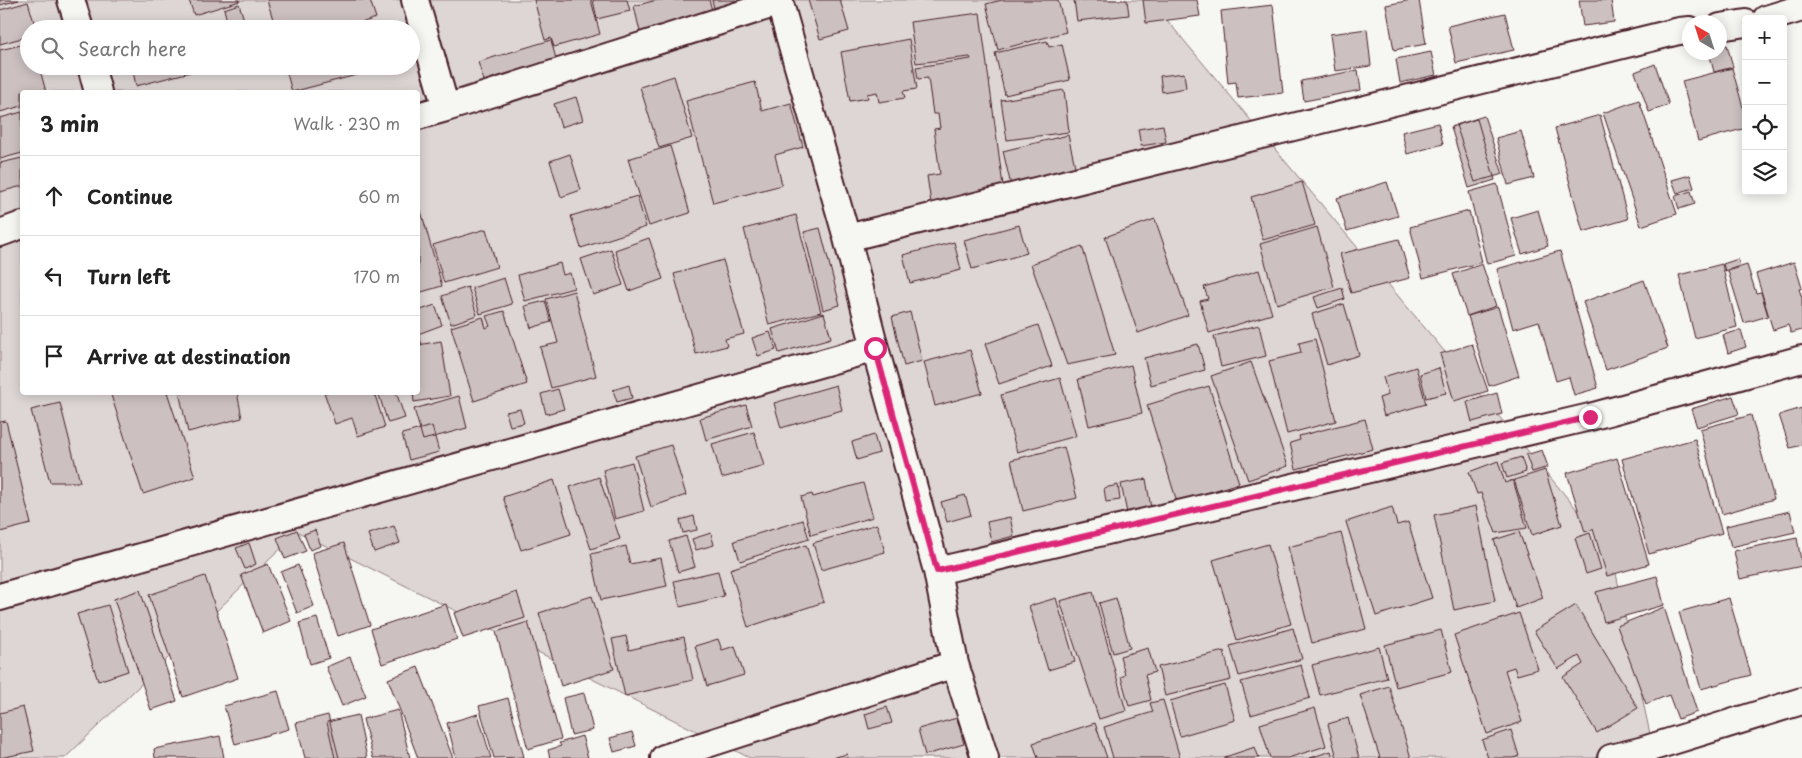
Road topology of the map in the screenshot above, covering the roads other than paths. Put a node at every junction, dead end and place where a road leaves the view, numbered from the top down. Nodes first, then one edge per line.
1 (71, 0) edge
2 (415, 0) edge
3 (780, 1) edge
4 (1802, 8) edge
5 (1779, 15) edge
6 (77, 20) edge
7 (1742, 24) edge
8 (1727, 26) edge
9 (1682, 31) edge
10 (93, 75) edge
11 (97, 90) edge
12 (446, 108) junction
13 (420, 115) edge
14 (20, 226) edge
15 (0, 232) edge
16 (847, 238) junction
17 (875, 348) junction
18 (1802, 359) edge
19 (937, 571) junction
20 (0, 597) edge
21 (955, 664) junction
22 (1802, 701) edge
23 (664, 758) edge
24 (985, 758) edge
25 (1611, 758) edge

1 - 6 street
2 - 12 street
3 - 12 street
3 - 16 street
4 - 5 street
7 - 8 street
9 - 16 street
10 - 11 street
12 - 13 street
14 - 15 street
16 - 17 street
17 - 19 street
17 - 20 street
18 - 19 street
19 - 21 street
21 - 23 street
21 - 24 street
22 - 25 street

